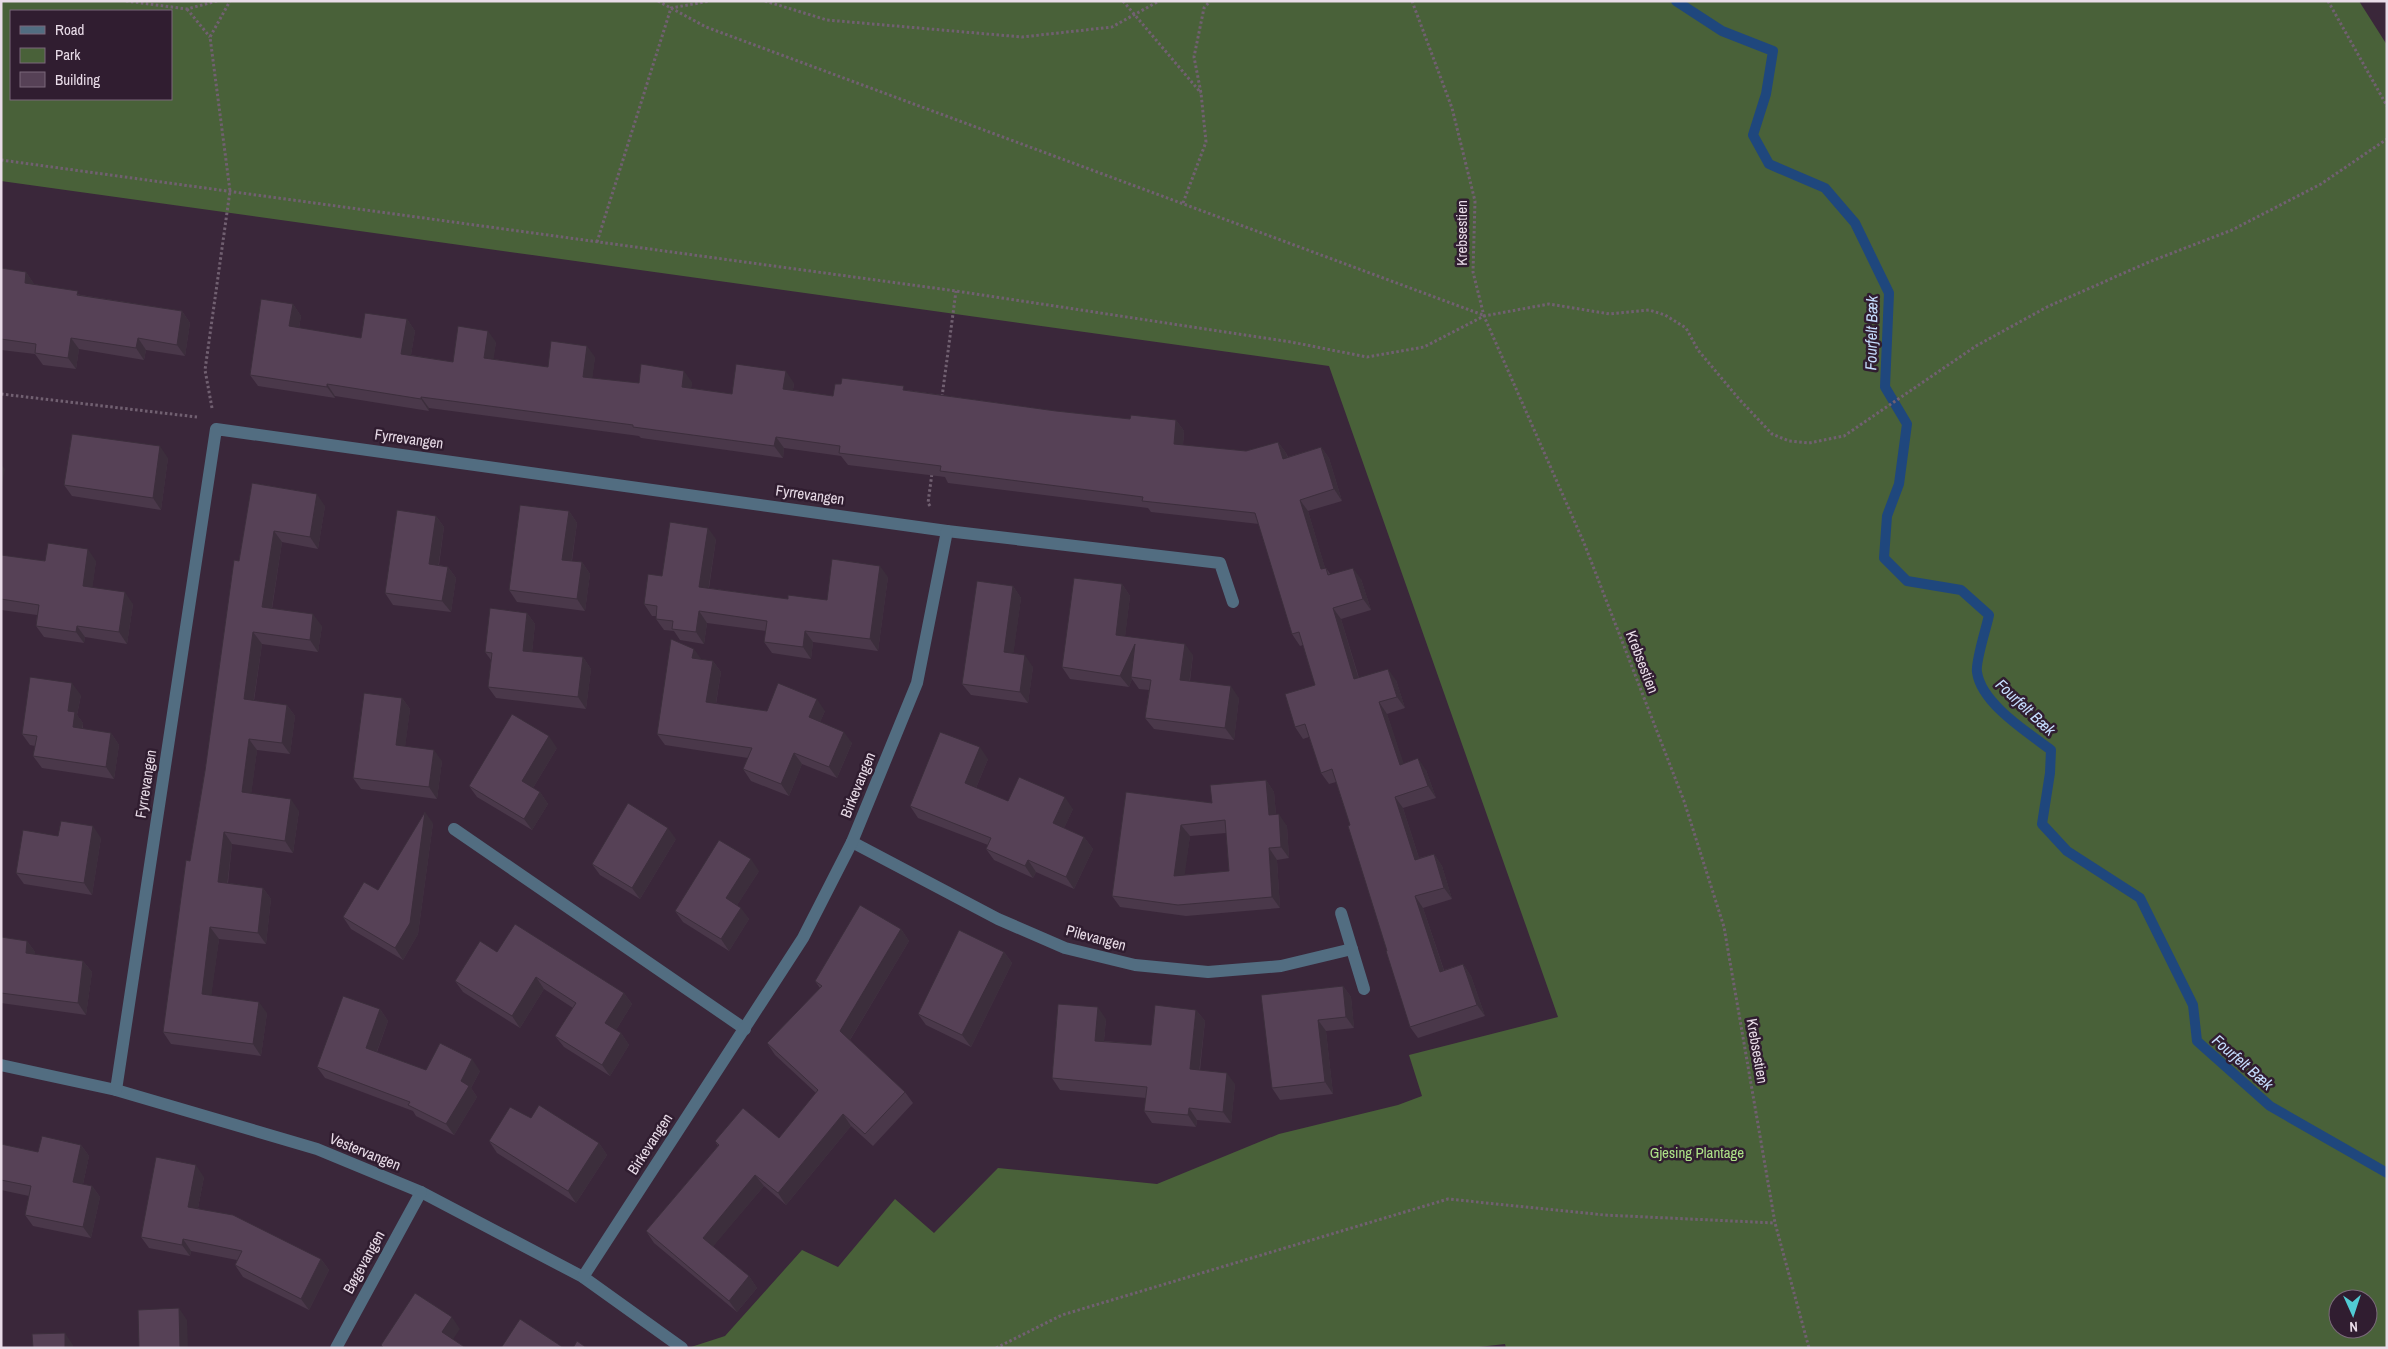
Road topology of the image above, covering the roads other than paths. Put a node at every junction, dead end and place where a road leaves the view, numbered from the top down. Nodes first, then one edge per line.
1 (947, 531) junction
2 (1234, 602) dead end
3 (454, 829) dead end
4 (852, 842) junction
5 (1341, 913) dead end
6 (1352, 949) junction
7 (1364, 989) dead end
8 (745, 1029) junction
9 (1, 1065) edge
10 (116, 1090) junction
11 (421, 1192) junction
12 (583, 1277) junction
13 (336, 1348) edge
14 (682, 1348) edge

1 - 2 street, Fyrrevangen
1 - 4 street, Birkevangen
1 - 10 street, Fyrrevangen
3 - 8 street
4 - 6 street, Pilevangen
4 - 8 street, Birkevangen
5 - 6 street
6 - 7 street
8 - 12 street, Birkevangen
9 - 10 street, Vestervangen
10 - 11 street, Vestervangen
11 - 12 street, Vestervangen
11 - 13 street, Bøgevangen
12 - 14 street, Vestervangen

